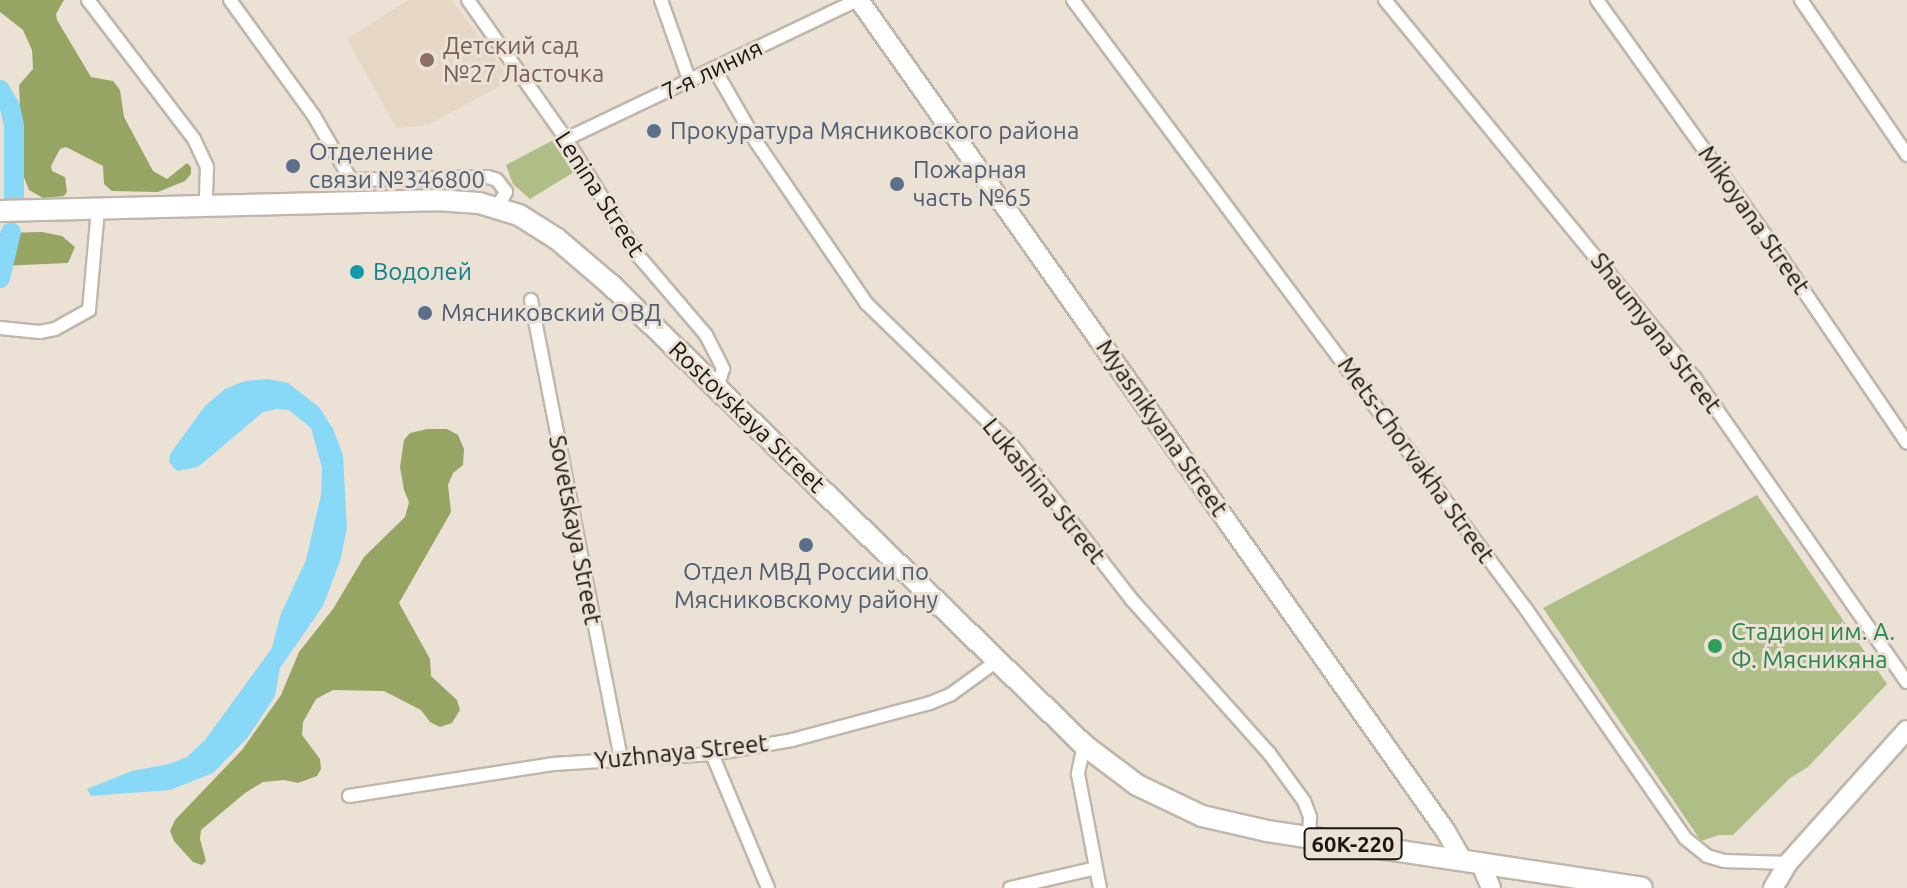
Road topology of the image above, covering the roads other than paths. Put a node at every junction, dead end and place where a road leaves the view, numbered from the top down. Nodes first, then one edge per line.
1 (88, 0) edge
2 (230, 0) edge
3 (468, 0) edge
4 (661, 0) edge
5 (859, 0) edge
6 (1073, 0) edge
7 (1385, 0) edge
8 (1597, 0) edge
9 (1801, 0) edge
10 (715, 70) junction
11 (690, 82) junction
12 (566, 139) junction
13 (1907, 155) edge
14 (206, 205) junction
15 (497, 207) junction
16 (98, 209) junction
17 (0, 211) edge
18 (531, 300) dead end
19 (0, 328) edge
20 (717, 388) junction
21 (1907, 443) edge
22 (997, 661) junction
23 (1907, 682) edge
24 (1907, 730) edge
25 (1084, 745) junction
26 (712, 754) junction
27 (621, 759) junction
28 (349, 796) dead end
29 (1309, 838) junction
30 (1471, 861) junction
31 (1788, 863) junction
32 (1096, 868) junction
33 (768, 888) edge
34 (1010, 888) edge
35 (1100, 888) edge
36 (1491, 888) edge
37 (1642, 888) edge
38 (1773, 888) edge

1 - 14 street
2 - 15 street
3 - 12 street, Lenina Street
4 - 11 street
5 - 10 street, 7-я линия
5 - 30 street, Myasnikyana Street
6 - 31 street, Mets-Chorvakha Street
7 - 23 street, Shaumyana Street
8 - 21 street, Mikoyana Street
9 - 13 street
10 - 11 street, 7-я линия
10 - 29 street, Lukashina Street
11 - 12 street, 7-я линия
12 - 20 street, Lenina Street
14 - 15 main road, Rostovskaya Street / 60К-220
14 - 16 main road, Rostovskaya Street / 60К-220
15 - 20 main road, Rostovskaya Street / 60К-220
16 - 17 main road, Rostovskaya Street / 60К-220
16 - 19 street
18 - 27 street, Sovetskaya Street
20 - 22 main road, Rostovskaya Street / 60К-220
22 - 25 main road, Rostovskaya Street / 60К-220
22 - 26 street, Yuzhnaya Street
24 - 31 street
25 - 29 main road, Rostovskaya Street / 60К-220
25 - 32 street
26 - 27 street, Yuzhnaya Street
26 - 33 street
27 - 28 street, Yuzhnaya Street
29 - 30 main road, Rostovskaya Street / 60К-220
30 - 36 street, Myasnikyana Street
30 - 37 main road, Rostovskaya Street / 60К-220
31 - 38 street
32 - 34 street
32 - 35 street

